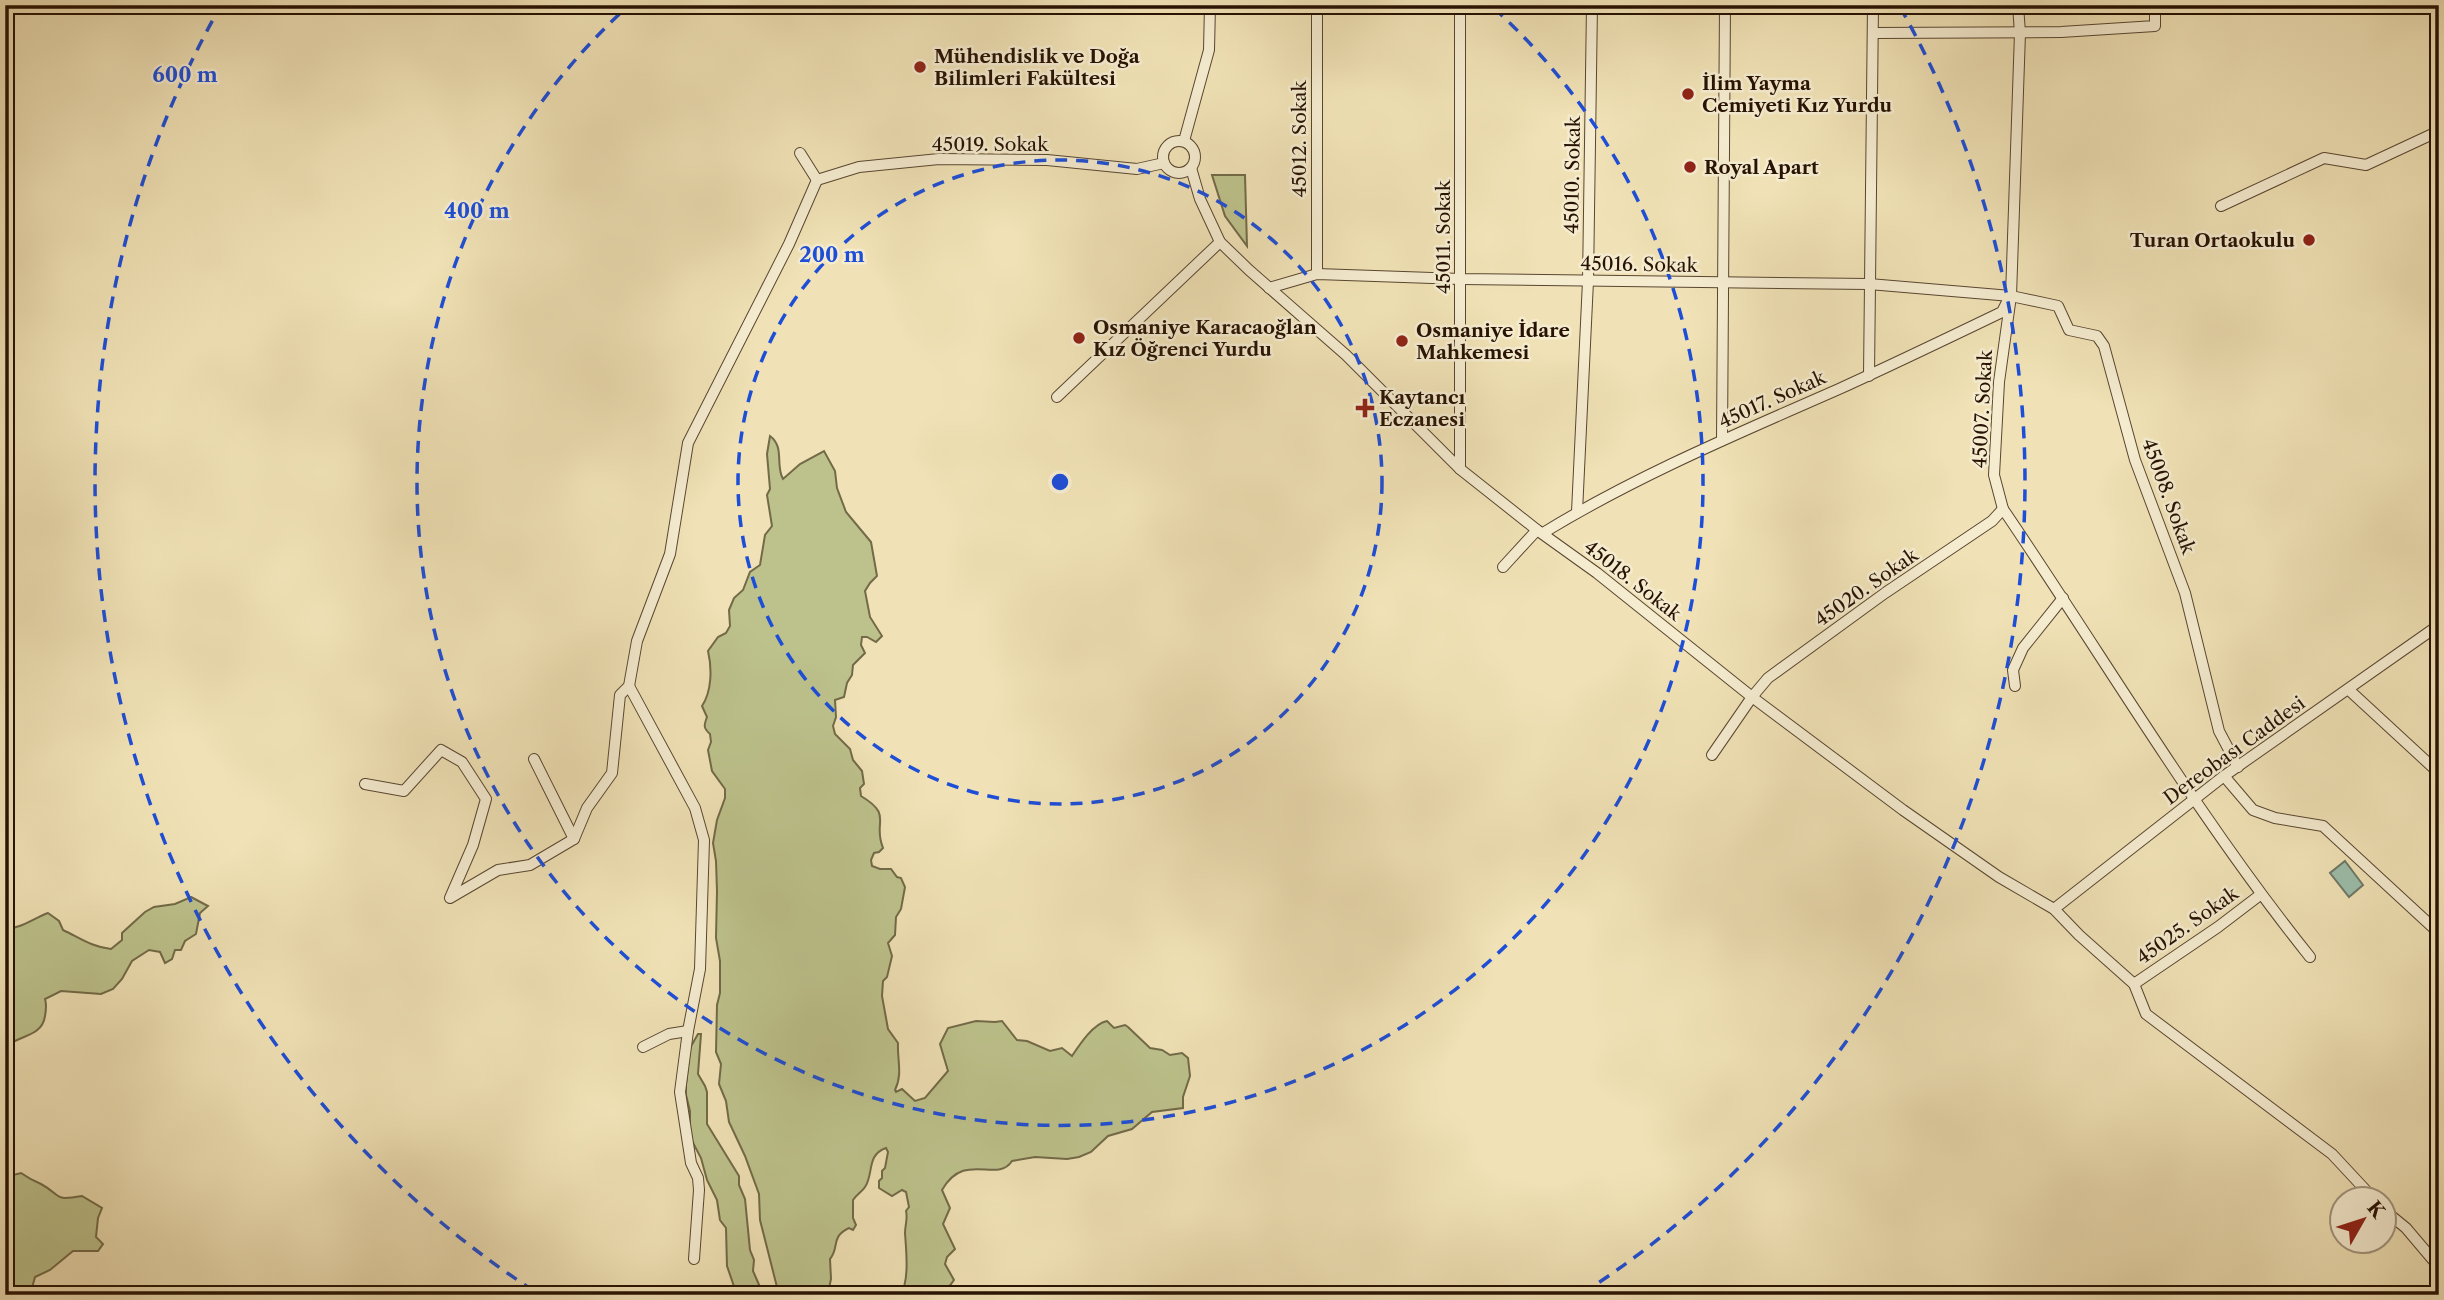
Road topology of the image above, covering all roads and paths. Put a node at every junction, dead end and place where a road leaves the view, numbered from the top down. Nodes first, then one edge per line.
1 (1210, 5) edge
2 (1317, 5) edge
3 (1460, 5) edge
4 (1592, 5) edge
5 (1725, 5) edge
6 (1873, 5) edge
7 (2018, 5) edge
8 (2155, 5) edge
9 (1873, 33) junction
10 (2020, 33) junction
11 (2439, 131) edge
12 (1184, 141) junction
13 (800, 153) dead end
14 (1164, 163) junction
15 (1191, 168) junction
16 (817, 180) junction
17 (2221, 206) dead end
18 (1220, 242) junction
19 (1317, 274) junction
20 (1461, 279) junction
21 (1588, 281) junction
22 (1723, 283) junction
23 (1869, 284) junction
24 (1269, 288) junction
25 (2011, 296) junction
26 (1868, 376) junction
27 (1057, 397) dead end
28 (1722, 440) junction
29 (1460, 469) junction
30 (2003, 509) junction
31 (1577, 512) junction
32 (1540, 532) junction
33 (1503, 567) dead end
34 (2063, 598) junction
35 (2439, 625) edge
36 (629, 686) junction
37 (2015, 686) dead end
38 (2349, 690) junction
39 (1752, 697) junction
40 (1712, 755) dead end
41 (534, 758) dead end
42 (2238, 766) junction
43 (2439, 774) edge
44 (2224, 776) junction
45 (365, 784) dead end
46 (2194, 799) junction
47 (574, 839) junction
48 (2260, 895) junction
49 (2054, 909) junction
50 (2439, 933) edge
51 (2310, 957) dead end
52 (2134, 984) junction
53 (688, 1031) junction
54 (643, 1047) dead end
55 (2359, 1184) edge
56 (2398, 1221) edge
57 (694, 1259) dead end
58 (2439, 1267) edge

1 - 12 street
2 - 19 street, 45012. Sokak
3 - 20 street, 45011. Sokak
4 - 21 street, 45010. Sokak
5 - 22 street
6 - 9 street
7 - 10 street, 45007. Sokak
8 - 10 street
9 - 10 street
9 - 23 street
10 - 25 street, 45007. Sokak
11 - 17 street
12 - 14 street
12 - 15 street
13 - 16 street
14 - 15 street
14 - 16 street, 45019. Sokak
15 - 18 street, 45018. Sokak
16 - 36 street
18 - 24 street, 45018. Sokak
18 - 27 street
19 - 20 street, 45016. Sokak
19 - 24 street, 45016. Sokak
20 - 21 street, 45016. Sokak
20 - 29 street, 45011. Sokak
21 - 22 street, 45016. Sokak
21 - 31 street, 45010. Sokak
22 - 23 street, 45016. Sokak
22 - 28 street
23 - 25 street, 45016. Sokak
23 - 26 street
24 - 29 street, 45018. Sokak
25 - 26 street, 45017. Sokak
25 - 30 street, 45007. Sokak
25 - 42 street, 45008. Sokak
26 - 28 street, 45017. Sokak
28 - 31 street, 45017. Sokak
29 - 32 street, 45018. Sokak
30 - 34 street, 45007. Sokak
30 - 39 street, 45020. Sokak
31 - 32 street, 45017. Sokak
32 - 33 street, 45017. Sokak
32 - 39 street, 45018. Sokak
34 - 37 street
34 - 46 street, 45007. Sokak
35 - 38 street, Dereobası Caddesi
36 - 47 street
36 - 53 street
38 - 42 street, Dereobası Caddesi
38 - 43 street
39 - 40 street, 45020. Sokak
39 - 49 street, 45018. Sokak
41 - 47 street
42 - 44 street, Dereobası Caddesi
44 - 46 street, Dereobası Caddesi
44 - 50 street
45 - 47 street
46 - 48 street, 45025. Sokak
46 - 49 street, Dereobası Caddesi
48 - 51 street, 45025. Sokak
48 - 52 street, 45025. Sokak
49 - 52 street, 45018. Sokak
52 - 55 street
53 - 54 street
53 - 57 street
56 - 58 street

